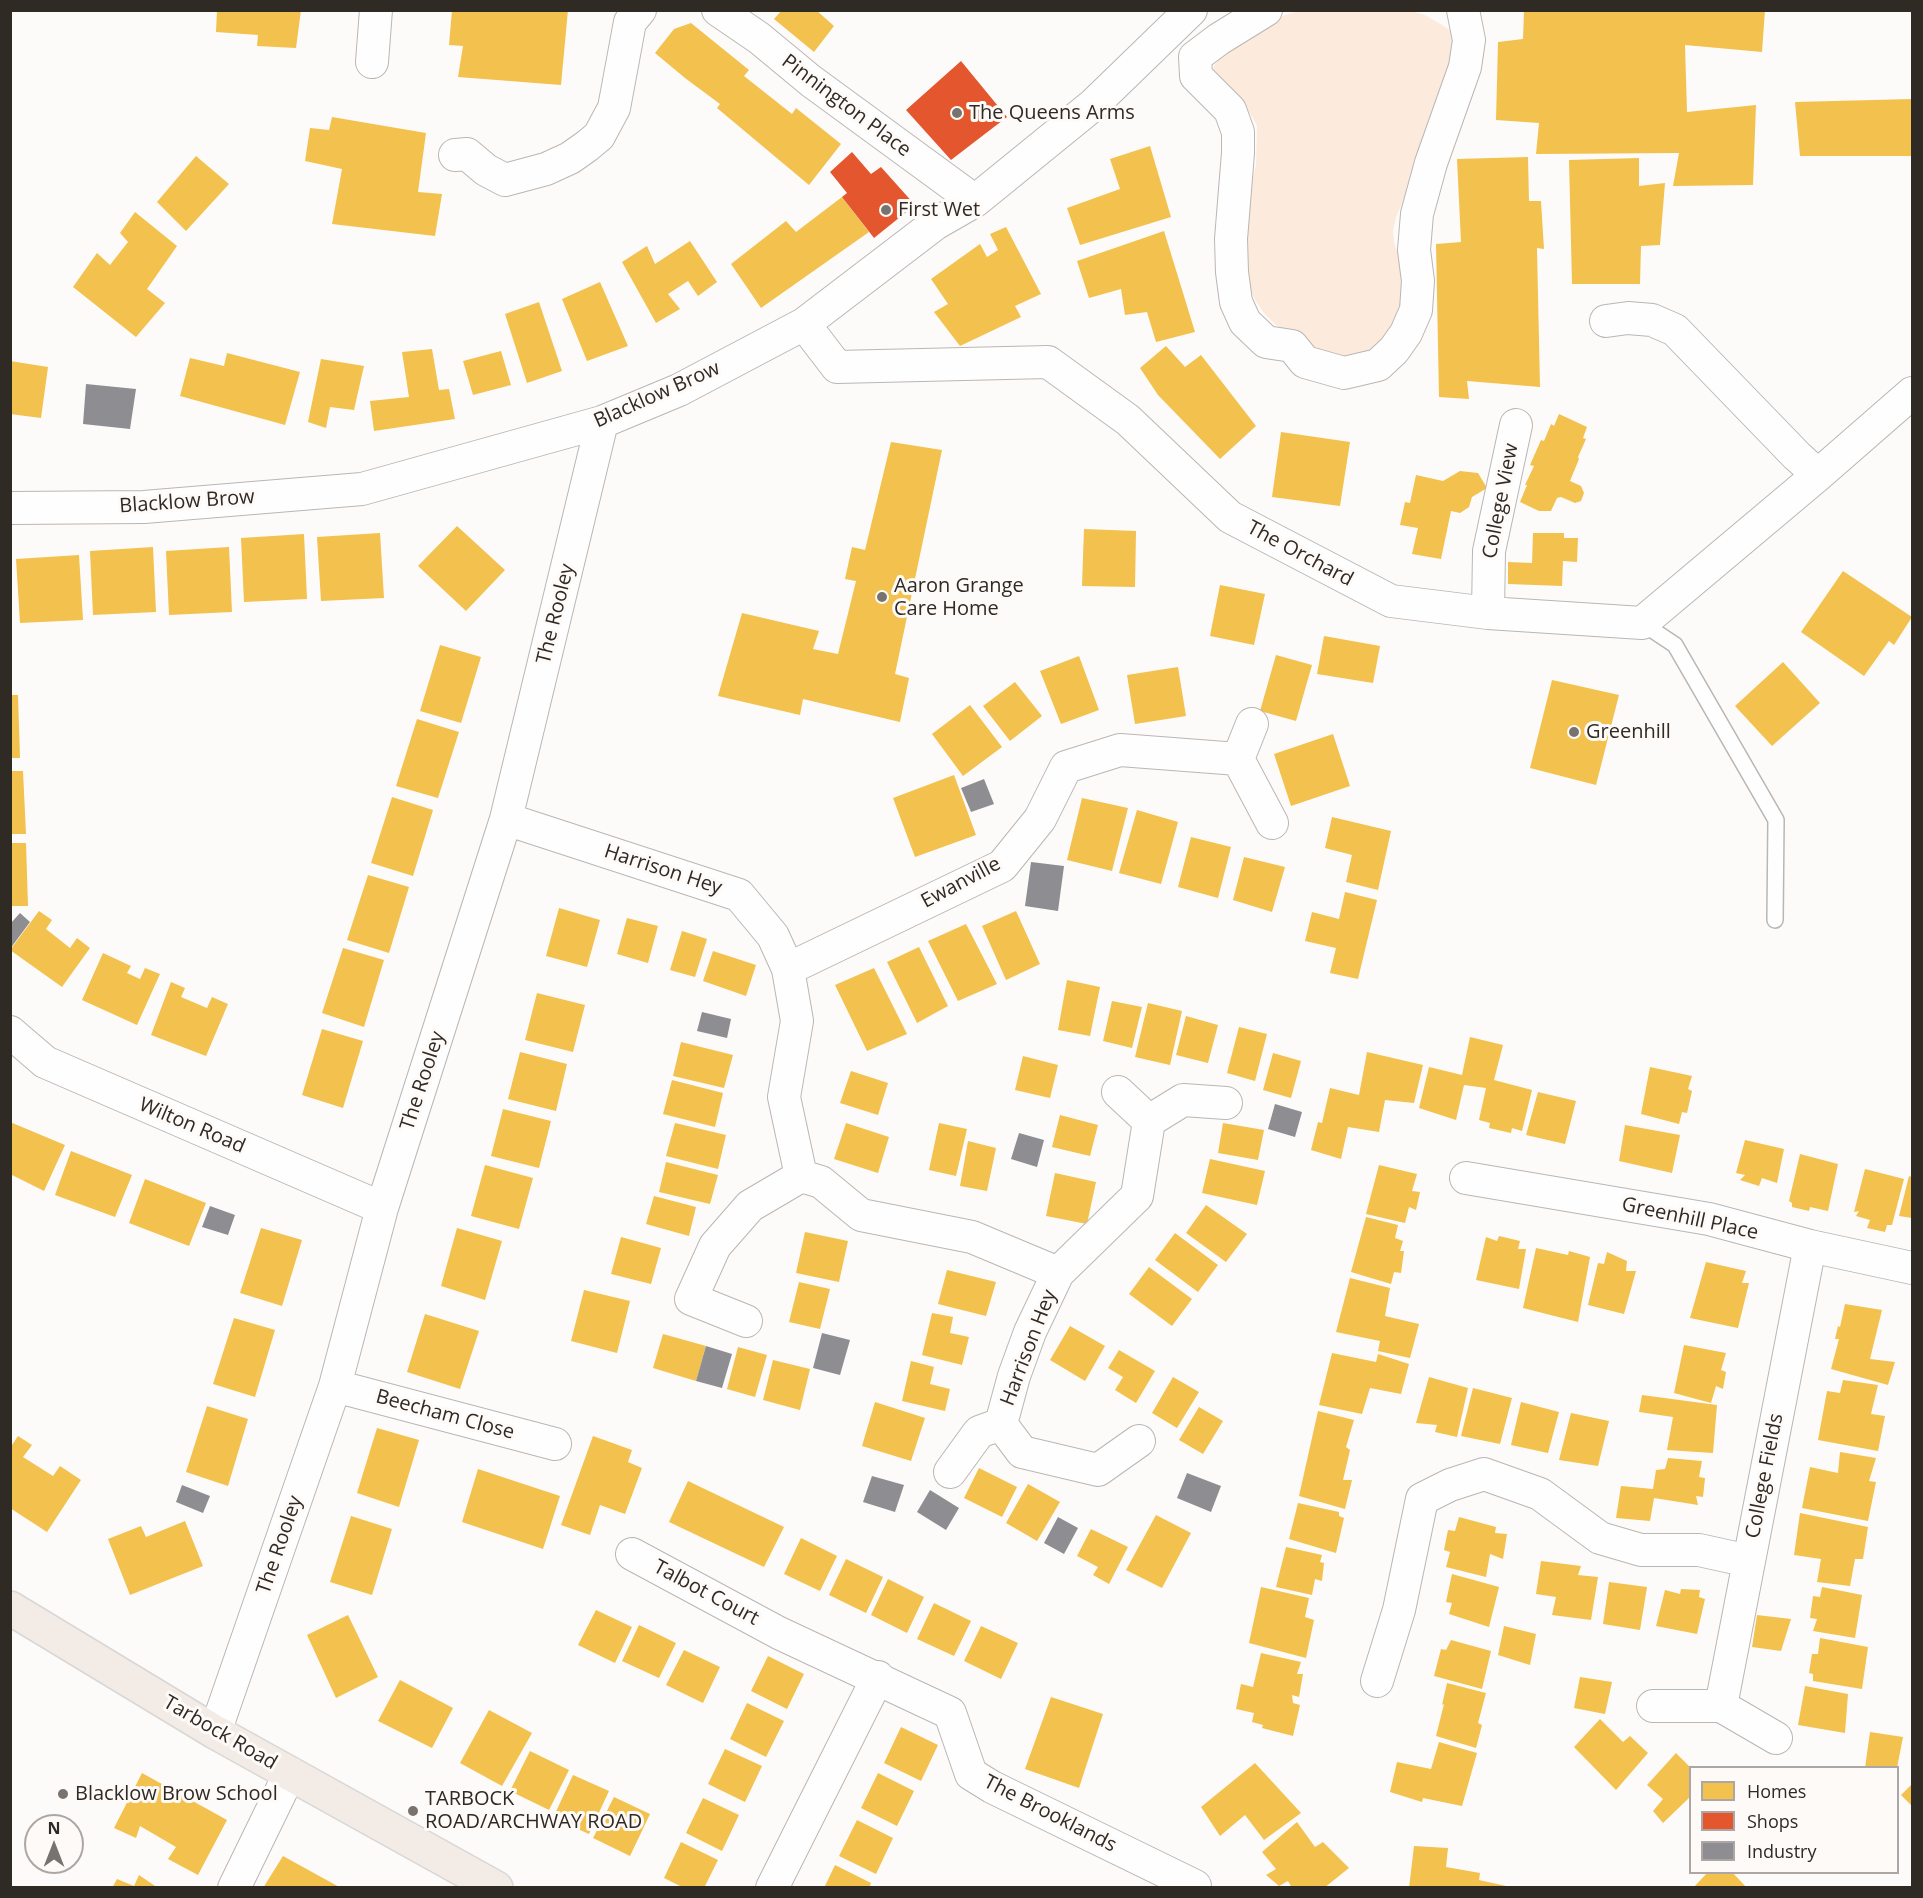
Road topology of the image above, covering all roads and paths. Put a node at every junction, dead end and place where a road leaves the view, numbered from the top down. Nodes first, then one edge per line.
1 (376, 10) edge
2 (640, 10) edge
3 (718, 10) edge
4 (1191, 10) edge
5 (1463, 10) edge
6 (1244, 16) edge
7 (372, 62) dead end
8 (454, 155) dead end
9 (975, 201) junction
10 (1606, 321) dead end
11 (804, 324) junction
12 (1912, 393) edge
13 (602, 422) junction
14 (1516, 425) dead end
15 (1818, 476) junction
16 (10, 508) edge
17 (1488, 613) junction
18 (1642, 623) junction
19 (1252, 724) dead end
20 (1238, 759) junction
21 (506, 819) junction
22 (1272, 823) dead end
23 (1775, 920) dead end
24 (788, 969) junction
25 (10, 1032) edge
26 (1118, 1092) dead end
27 (1227, 1102) dead end
28 (1149, 1121) junction
29 (801, 1176) junction
30 (1466, 1178) dead end
31 (382, 1208) junction
32 (1810, 1246) junction
33 (1912, 1268) edge
34 (1058, 1273) junction
35 (746, 1321) dead end
36 (335, 1386) junction
37 (1001, 1424) junction
38 (1139, 1441) dead end
39 (555, 1444) dead end
40 (950, 1472) dead end
41 (632, 1554) dead end
42 (1749, 1561) junction
43 (10, 1608) edge
44 (779, 1633) joint
45 (878, 1677) junction
46 (1377, 1681) dead end
47 (1653, 1706) dead end
48 (1721, 1706) junction
49 (215, 1732) junction
50 (1776, 1738) dead end
51 (290, 1773) junction
52 (1195, 1886) edge
53 (234, 1887) edge
54 (496, 1887) edge
55 (771, 1887) edge

1 - 7 street
2 - 8 street
3 - 9 street, Pinnington Place
4 - 9 street, Blacklow Brow
5 - 6 street
9 - 11 street, Blacklow Brow
10 - 15 street
11 - 13 street, Blacklow Brow
11 - 17 street, The Orchard
12 - 15 street
13 - 16 street, Blacklow Brow
13 - 21 street, The Rooley
14 - 17 street, College View
15 - 18 street
17 - 18 street, The Orchard
18 - 23 lane
19 - 20 street
20 - 22 street
20 - 24 street, Ewanville
21 - 24 street, Harrison Hey
21 - 31 street, The Rooley
24 - 29 street, Harrison Hey
25 - 31 street, Wilton Road
26 - 28 street
27 - 28 street
28 - 34 street, Harrison Hey
29 - 34 street, Harrison Hey
29 - 35 street
30 - 32 street, Greenhill Place
31 - 36 street, The Rooley
32 - 33 street, Greenhill Place
32 - 42 street, College Fields
34 - 37 street, Harrison Hey
36 - 39 street, Beecham Close
36 - 49 street, The Rooley
37 - 38 street, Harrison Hey
37 - 40 street, Harrison Hey
41 - 44 street, Talbot Court
42 - 46 street
42 - 48 street, College Fields
43 - 49 main road, Tarbock Road
44 - 45 street, The Brooklands
45 - 52 street, The Brooklands
45 - 55 street
47 - 48 street
48 - 50 street
49 - 51 main road, Tarbock Road
51 - 53 street
51 - 54 main road, Tarbock Road

